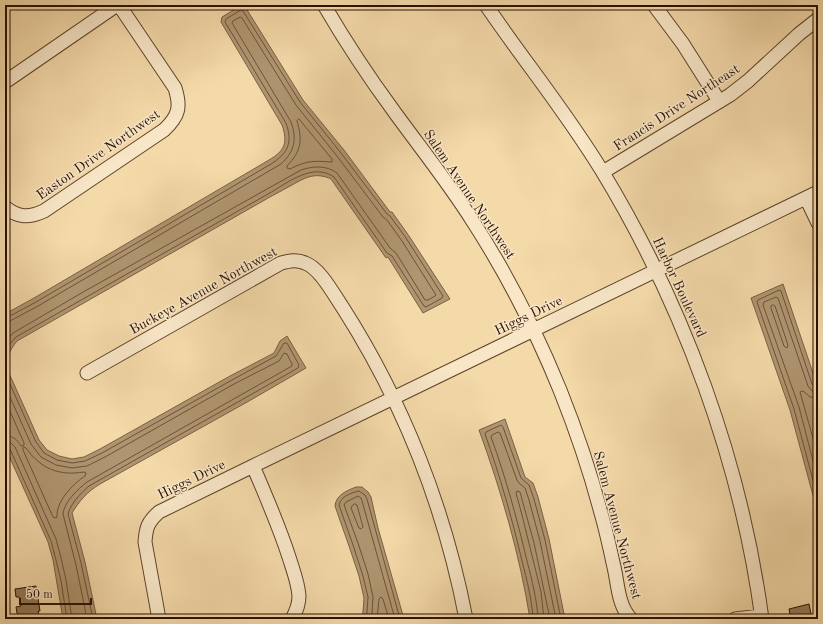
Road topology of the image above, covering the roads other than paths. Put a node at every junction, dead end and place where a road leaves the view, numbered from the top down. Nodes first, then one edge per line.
1 (118, 5) edge
2 (324, 5) edge
3 (486, 5) edge
4 (654, 5) edge
5 (818, 19) edge
6 (5, 82) edge
7 (719, 101) junction
8 (603, 172) junction
9 (812, 195) edge
10 (5, 207) edge
11 (818, 223) edge
12 (656, 270) junction
13 (533, 330) junction
14 (87, 373) dead end
15 (393, 398) junction
16 (253, 466) junction
17 (762, 618) edge
18 (159, 619) edge
19 (292, 619) edge
20 (466, 619) edge
21 (631, 619) edge
22 (735, 619) edge

1 - 6 street, Easton Drive Northwest
1 - 10 street, Easton Drive Northwest
2 - 13 street, Salem Avenue Northwest
3 - 8 street, Harbor Boulevard
4 - 7 street
5 - 7 street, Francis Drive Northeast
7 - 8 street, Francis Drive Northeast
8 - 12 street, Harbor Boulevard
9 - 11 street
9 - 12 street, Higgs Drive
12 - 13 street, Higgs Drive
12 - 17 street, Harbor Boulevard
13 - 15 street, Higgs Drive
13 - 21 street, Salem Avenue Northwest
14 - 15 street, Buckeye Avenue Northwest
15 - 16 street, Higgs Drive
15 - 20 street, Buckeye Avenue Northwest
16 - 18 street, Higgs Drive
16 - 19 street
17 - 22 street

